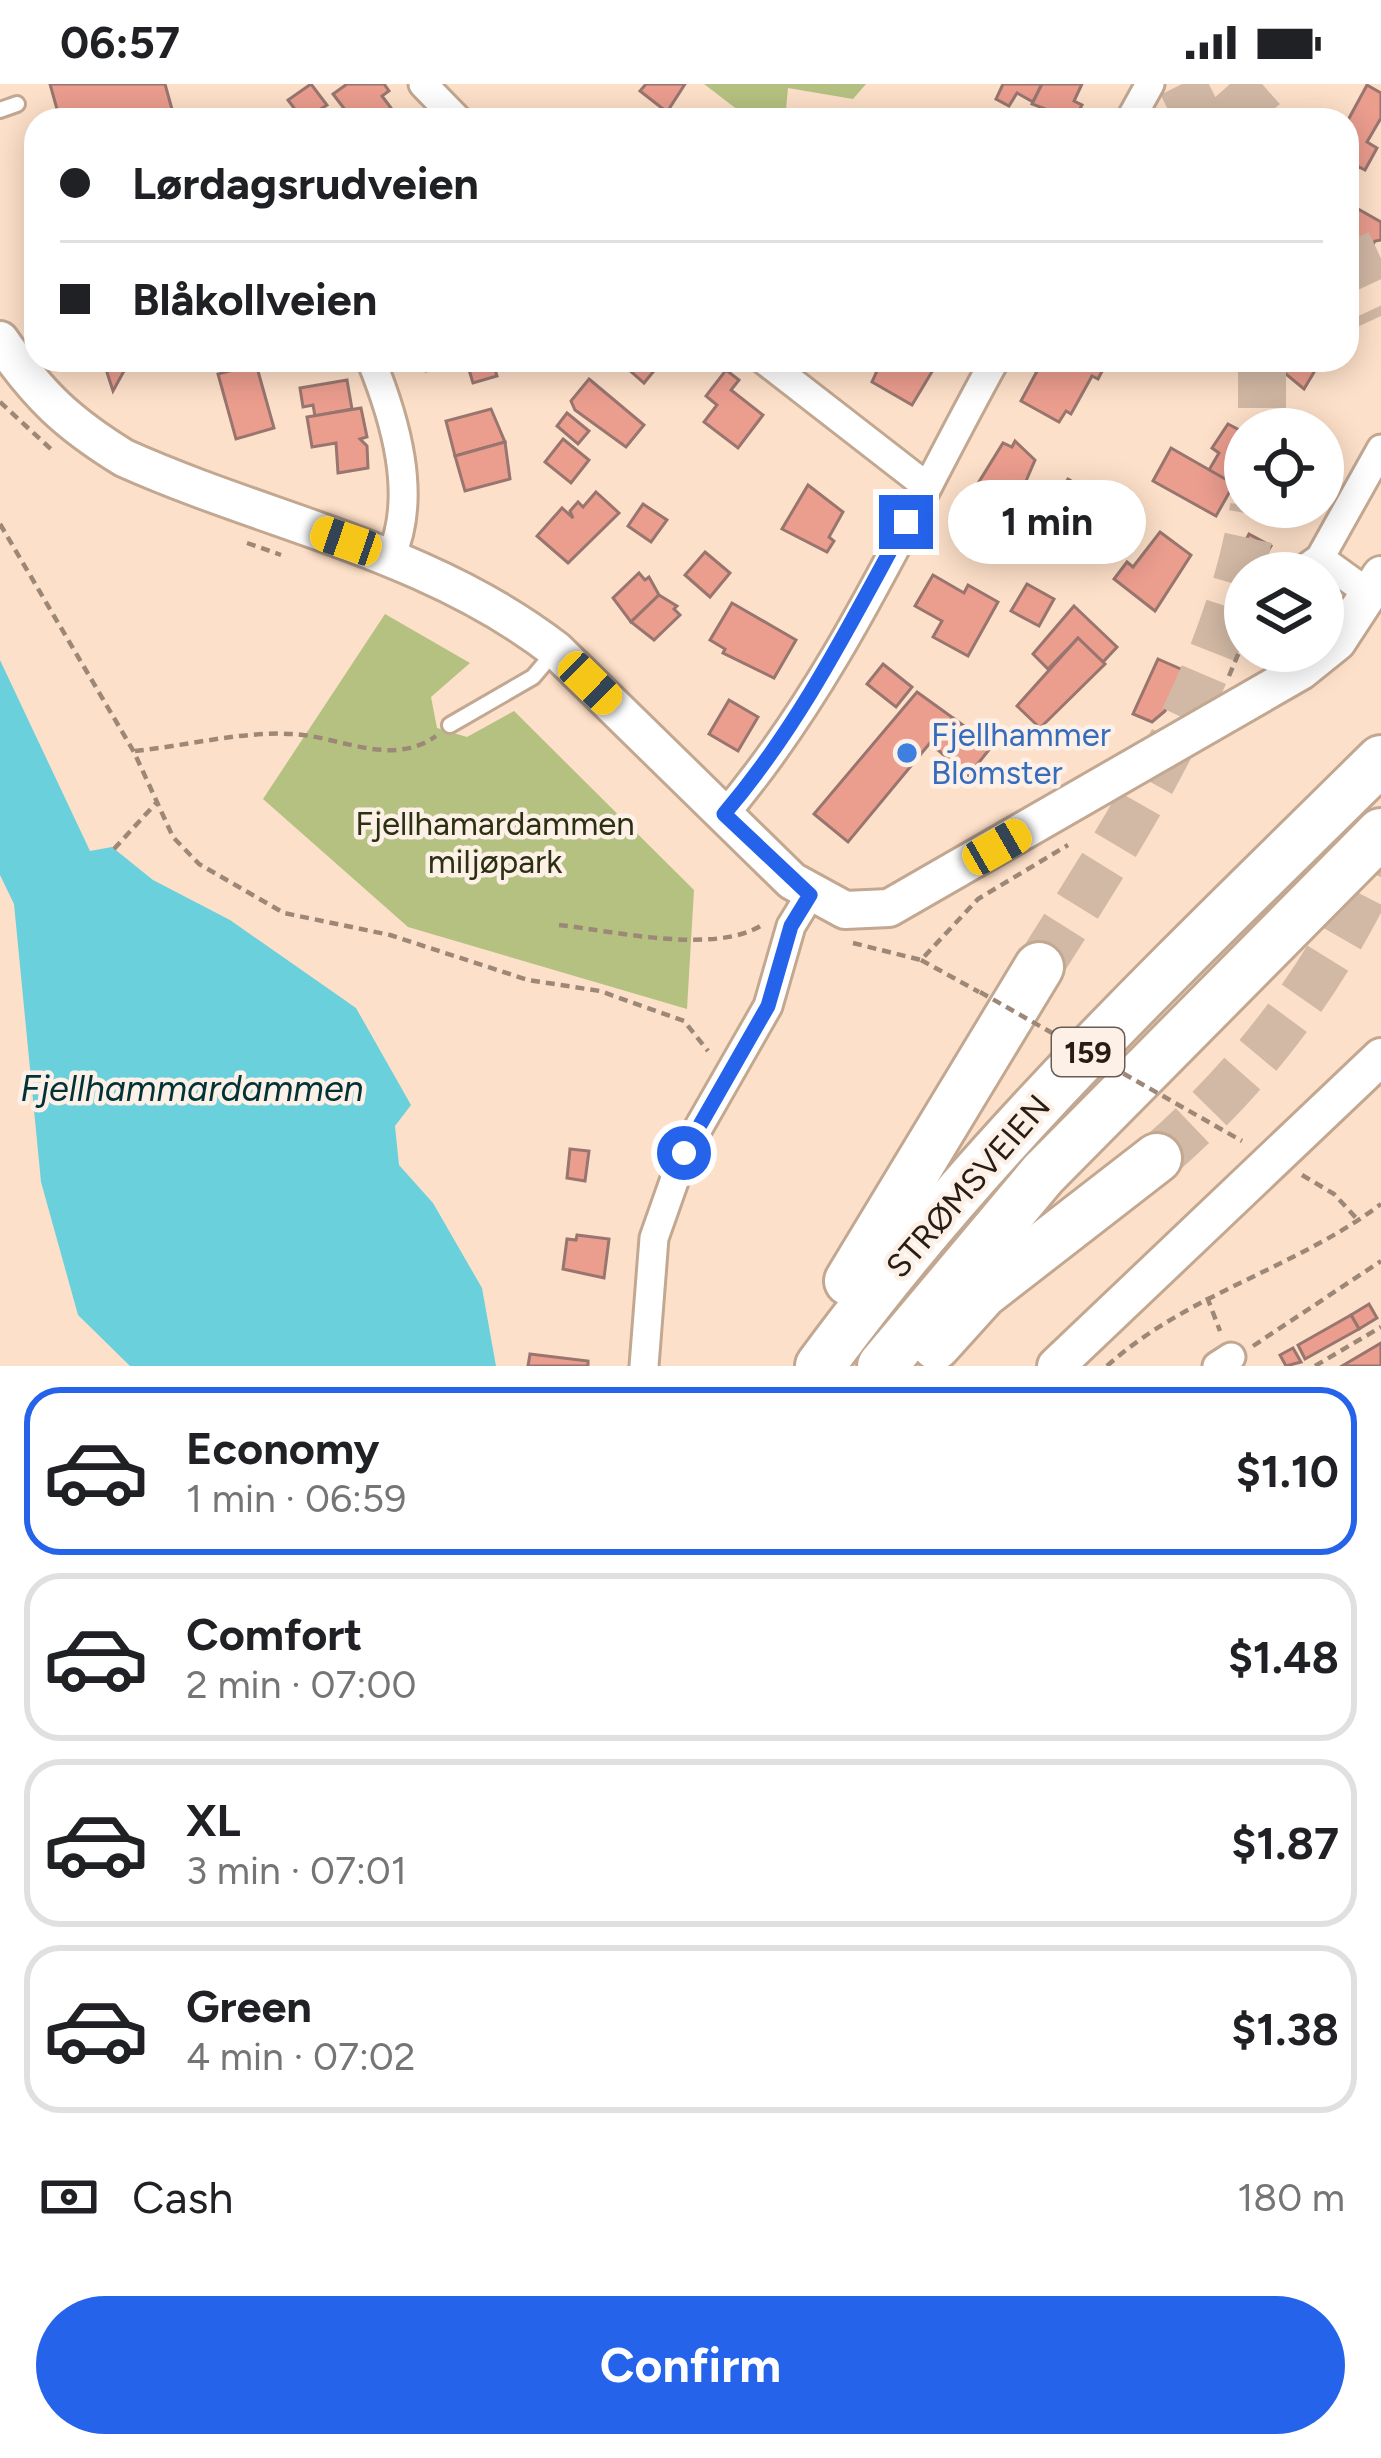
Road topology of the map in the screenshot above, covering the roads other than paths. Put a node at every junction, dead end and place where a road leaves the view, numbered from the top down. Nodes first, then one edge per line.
1 (423, 84) edge
2 (17, 104) dead end
3 (446, 108) edge
4 (0, 110) edge
5 (0, 340) edge
6 (375, 372) edge
7 (800, 372) edge
8 (988, 372) edge
9 (1381, 449) edge
10 (925, 485) junction
11 (1318, 552) edge
12 (391, 556) junction
13 (1344, 576) edge
14 (1376, 585) edge
15 (556, 650) junction
16 (450, 725) road end
17 (1381, 760) edge
18 (724, 814) junction
19 (1381, 832) edge
20 (792, 912) junction
21 (1039, 968) tunnel mouth
22 (1381, 1057) edge
23 (1157, 1158) tunnel mouth
24 (644, 1366) edge
25 (792, 1366) edge
26 (820, 1366) edge
27 (882, 1366) edge
28 (916, 1366) edge
29 (1056, 1366) edge

1 - 3 street
2 - 4 lane
5 - 12 street
6 - 12 street
7 - 10 street
8 - 10 street
9 - 11 street
10 - 18 street
12 - 15 street
13 - 14 street
14 - 20 street
15 - 16 lane
15 - 18 street
17 - 26 highway, STRØMSVEIEN / 159
18 - 20 street
19 - 27 highway, STRØMSVEIEN / 159
20 - 24 street
21 - 25 highway
22 - 29 street
23 - 28 highway

